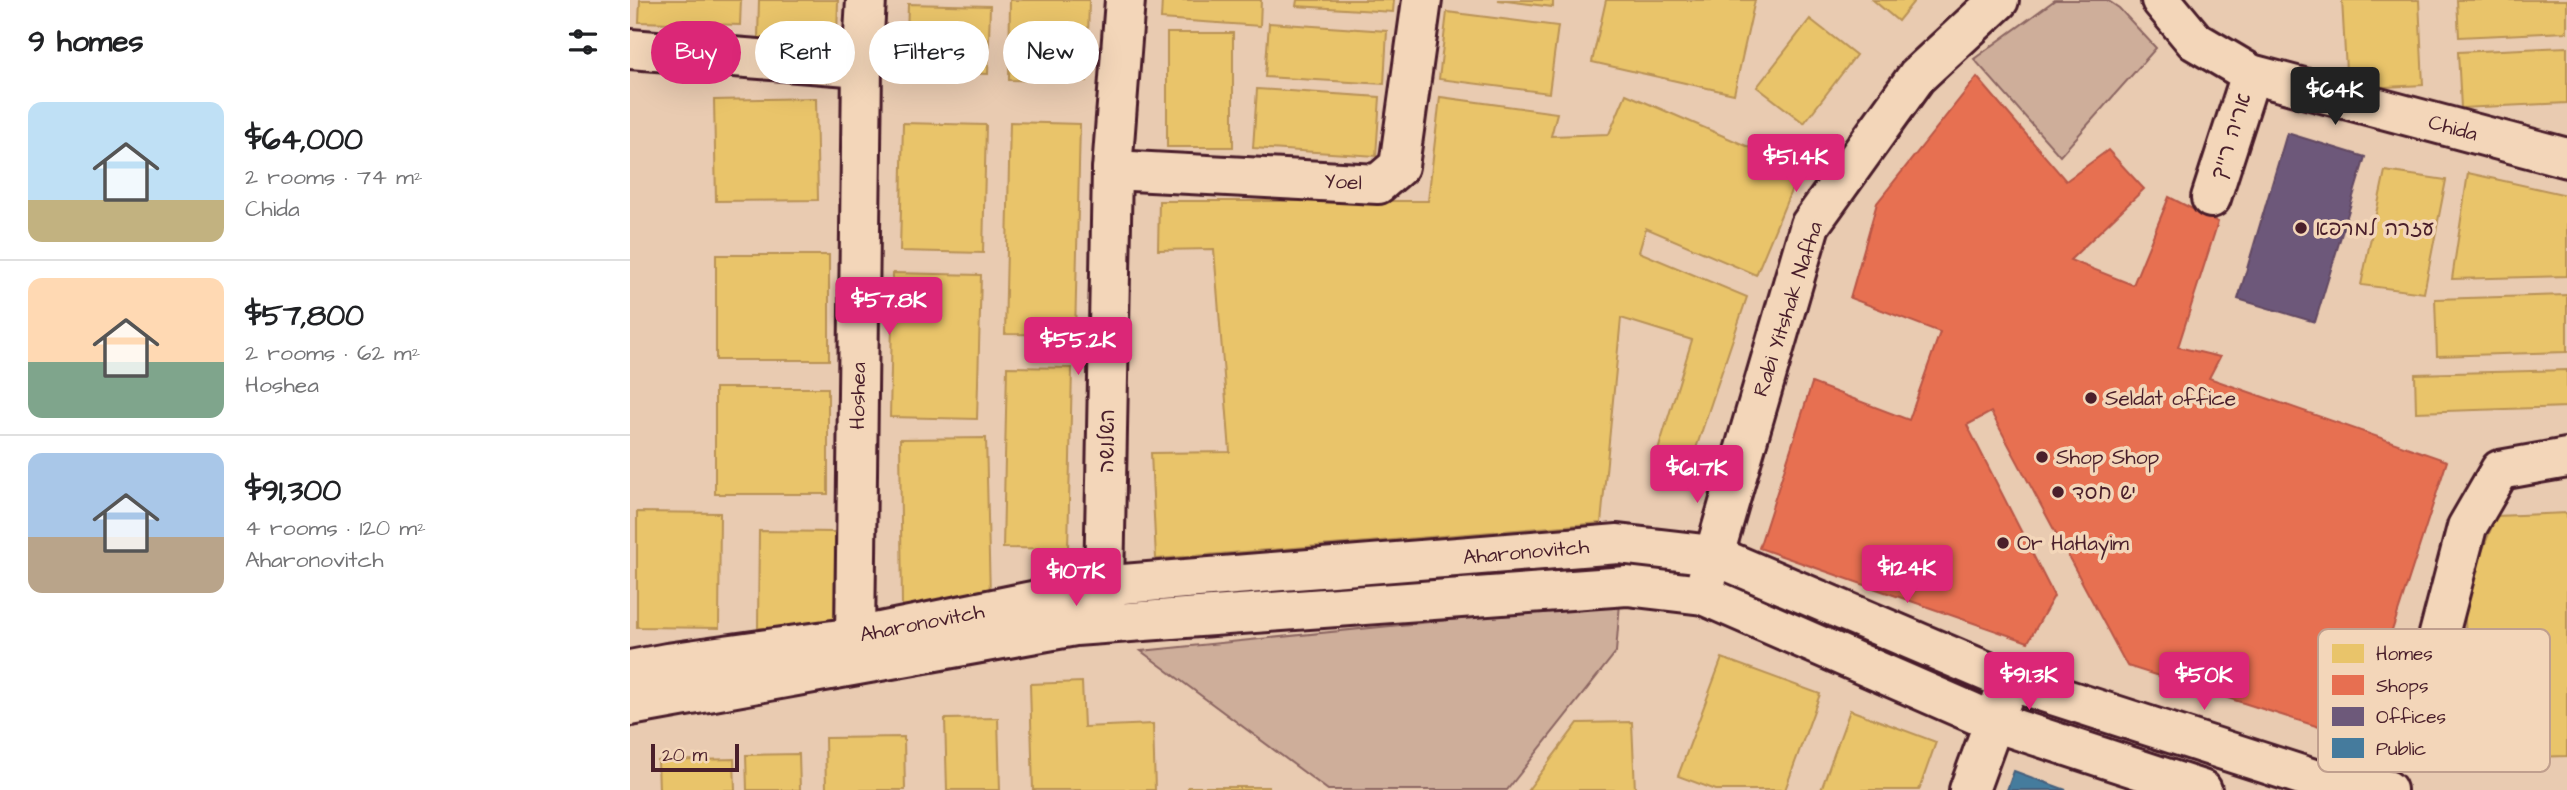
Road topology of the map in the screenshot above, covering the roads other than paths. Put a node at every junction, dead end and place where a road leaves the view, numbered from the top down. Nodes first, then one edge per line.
1 (866, 0) edge
2 (1125, 0) edge
3 (1422, 0) edge
4 (1999, 0) edge
5 (2161, 0) edge
6 (630, 49) edge
7 (862, 67) junction
8 (2251, 74) junction
9 (2567, 158) edge
10 (1112, 170) junction
11 (2211, 198) dead end
12 (2567, 458) edge
13 (1713, 555) junction
14 (1104, 586) junction
15 (1703, 595) junction
16 (1107, 624) junction
17 (2440, 629) edge
18 (851, 651) junction
19 (630, 670) edge
20 (2009, 681) junction
21 (630, 706) edge
22 (1994, 722) junction
23 (1969, 790) edge
24 (2202, 790) edge
25 (2387, 790) edge

1 - 7 street, Hoshea
2 - 10 street, השלושה
3 - 10 street, Yoel
4 - 13 street, Rabi Yitshak Nafha
5 - 8 street, Chida
6 - 7 street
7 - 18 street, Hoshea
8 - 9 street, Chida
8 - 11 street, אריה רייך
10 - 14 street, השלושה
12 - 17 street
13 - 14 street, Aharonovitch
13 - 15 street, Rabi Yitshak Nafha
13 - 20 street, Aharonovitch
14 - 16 street, השלושה
14 - 18 street, Aharonovitch
15 - 16 street, Aharonovitch
15 - 22 street, Aharonovitch
16 - 18 street, Aharonovitch
18 - 19 street, Aharonovitch
18 - 21 street, Aharonovitch
20 - 22 street
20 - 25 street, Aharonovitch
22 - 23 street
22 - 24 street, Aharonovitch

